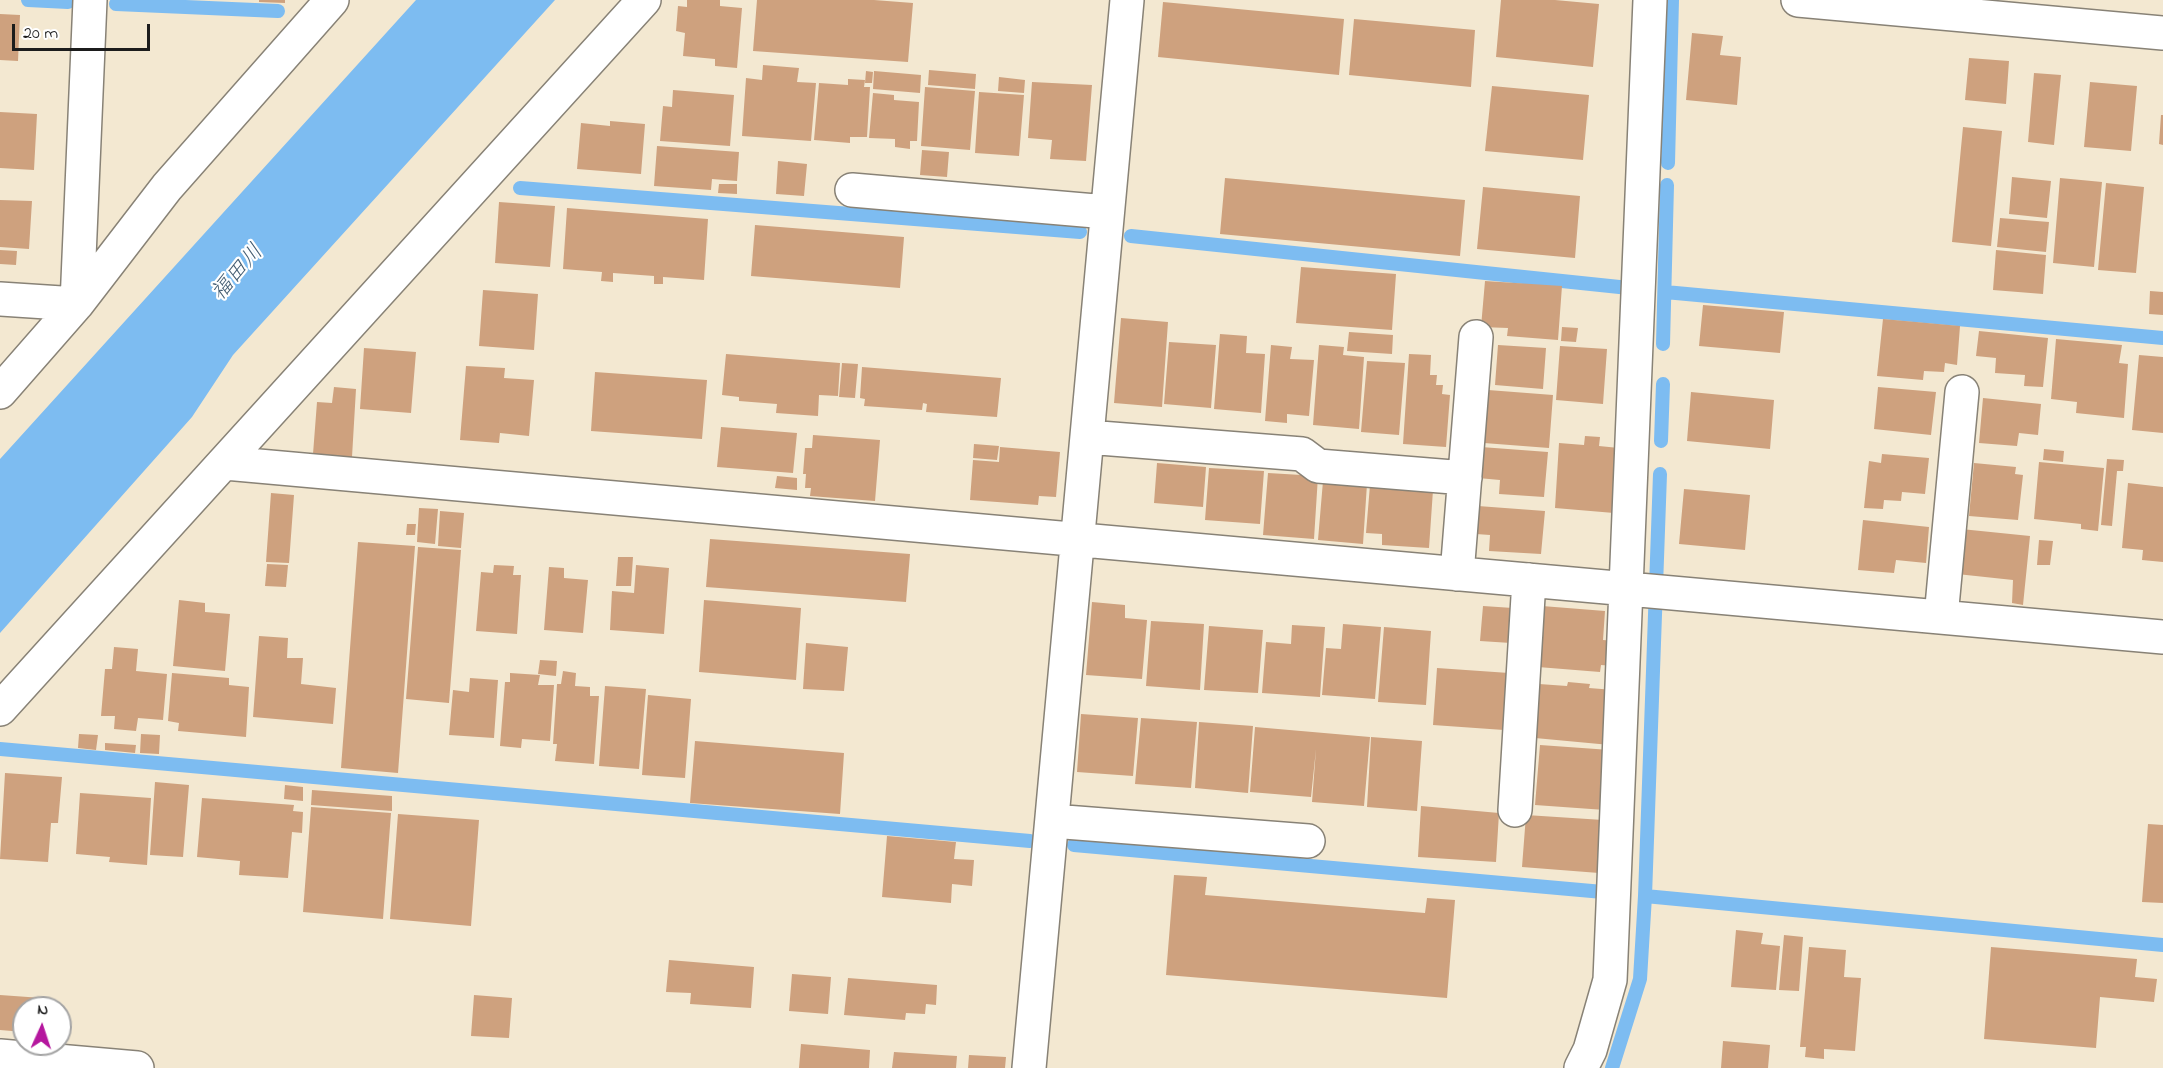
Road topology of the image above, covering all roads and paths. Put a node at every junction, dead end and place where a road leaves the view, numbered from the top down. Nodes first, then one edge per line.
1 (90, 0) edge
2 (332, 0) edge
3 (644, 0) edge
4 (1127, 0) edge
5 (1650, 0) edge
6 (1798, 0) edge
7 (1907, 5) edge
8 (2085, 13) edge
9 (2163, 33) edge
10 (852, 190) dead end
11 (1107, 212) junction
12 (0, 299) edge
13 (77, 304) junction
14 (1476, 337) dead end
15 (0, 392) edge
16 (1962, 392) dead end
17 (1087, 437) junction
18 (225, 463) junction
19 (1465, 478) junction
20 (1078, 540) junction
21 (1457, 574) junction
22 (1529, 580) junction
23 (1631, 590) junction
24 (1941, 617) junction
25 (2163, 637) edge
26 (0, 709) edge
27 (1515, 810) dead end
28 (1052, 821) junction
29 (1308, 841) dead end
30 (0, 1056) edge
31 (137, 1068) edge
32 (1029, 1068) edge
33 (1581, 1068) edge

1 - 13 street
2 - 13 street
3 - 18 street
4 - 11 street
5 - 23 street
6 - 7 street
7 - 8 street
8 - 9 street
10 - 11 street
11 - 17 street
12 - 13 street
13 - 15 street
14 - 19 street
16 - 24 street
17 - 19 street
17 - 20 street
18 - 20 street
18 - 26 street
19 - 21 street
20 - 21 street
20 - 28 street
21 - 22 street
22 - 23 street
22 - 27 street
23 - 24 street
23 - 33 street
24 - 25 street
28 - 29 street
28 - 32 street
30 - 31 street

